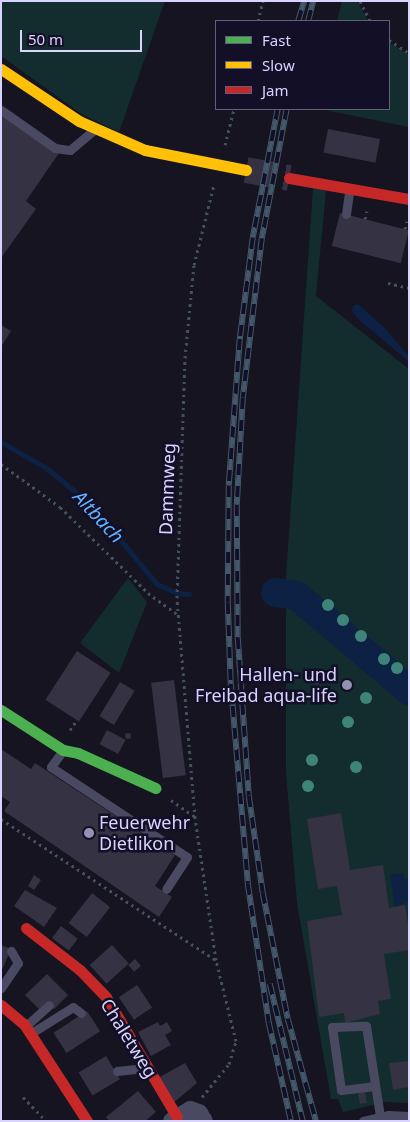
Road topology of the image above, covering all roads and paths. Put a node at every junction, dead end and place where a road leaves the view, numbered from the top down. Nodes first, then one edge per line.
1 (263, 1) edge
2 (360, 1) edge
3 (258, 20) edge
4 (370, 20) edge
5 (390, 41) edge
6 (409, 53) edge
7 (1, 70) edge
8 (1, 110) edge
9 (234, 110) edge
10 (96, 128) junction
11 (219, 165) junction
12 (246, 170) tunnel mouth
13 (290, 178) tunnel mouth
14 (350, 189) junction
15 (409, 199) edge
16 (346, 214) dead end
17 (407, 221) dead end
18 (405, 229) dead end
19 (388, 284) dead end
20 (409, 288) edge
21 (1, 464) edge
22 (178, 616) junction
23 (1, 710) edge
24 (63, 750) junction
25 (155, 788) joint
26 (195, 818) junction
27 (1, 819) edge
28 (166, 889) dead end
29 (26, 928) dead end
30 (12, 951) dead end
31 (216, 960) junction
32 (1, 988) edge
33 (1, 1005) edge
34 (49, 1005) dead end
35 (81, 1014) dead end
36 (28, 1030) junction
37 (147, 1067) junction
38 (117, 1071) dead end
39 (374, 1086) junction
40 (23, 1097) dead end
41 (380, 1116) junction
42 (409, 1116) edge
43 (185, 1117) edge
44 (46, 1121) edge
45 (87, 1121) edge
46 (363, 1121) edge

1 - 3 path
2 - 4 path
5 - 6 path
7 - 10 street
8 - 10 lane
9 - 11 path, Dammweg
10 - 11 street
11 - 12 street
11 - 22 path, Dammweg
13 - 14 street
14 - 15 street
14 - 16 lane
17 - 18 path
19 - 20 path
21 - 22 path
22 - 26 path, Dammweg
23 - 24 street
24 - 25 street
24 - 28 lane
25 - 26 path
26 - 31 path, Dammweg
27 - 31 path
29 - 37 street, Chaletweg
30 - 32 lane
31 - 43 path, Dammweg
33 - 36 street
34 - 36 lane
35 - 36 lane
36 - 45 street
37 - 38 lane
37 - 43 street, Chaletweg
39 - 39 lane
39 - 41 lane
40 - 44 path
41 - 42 lane
41 - 46 lane

